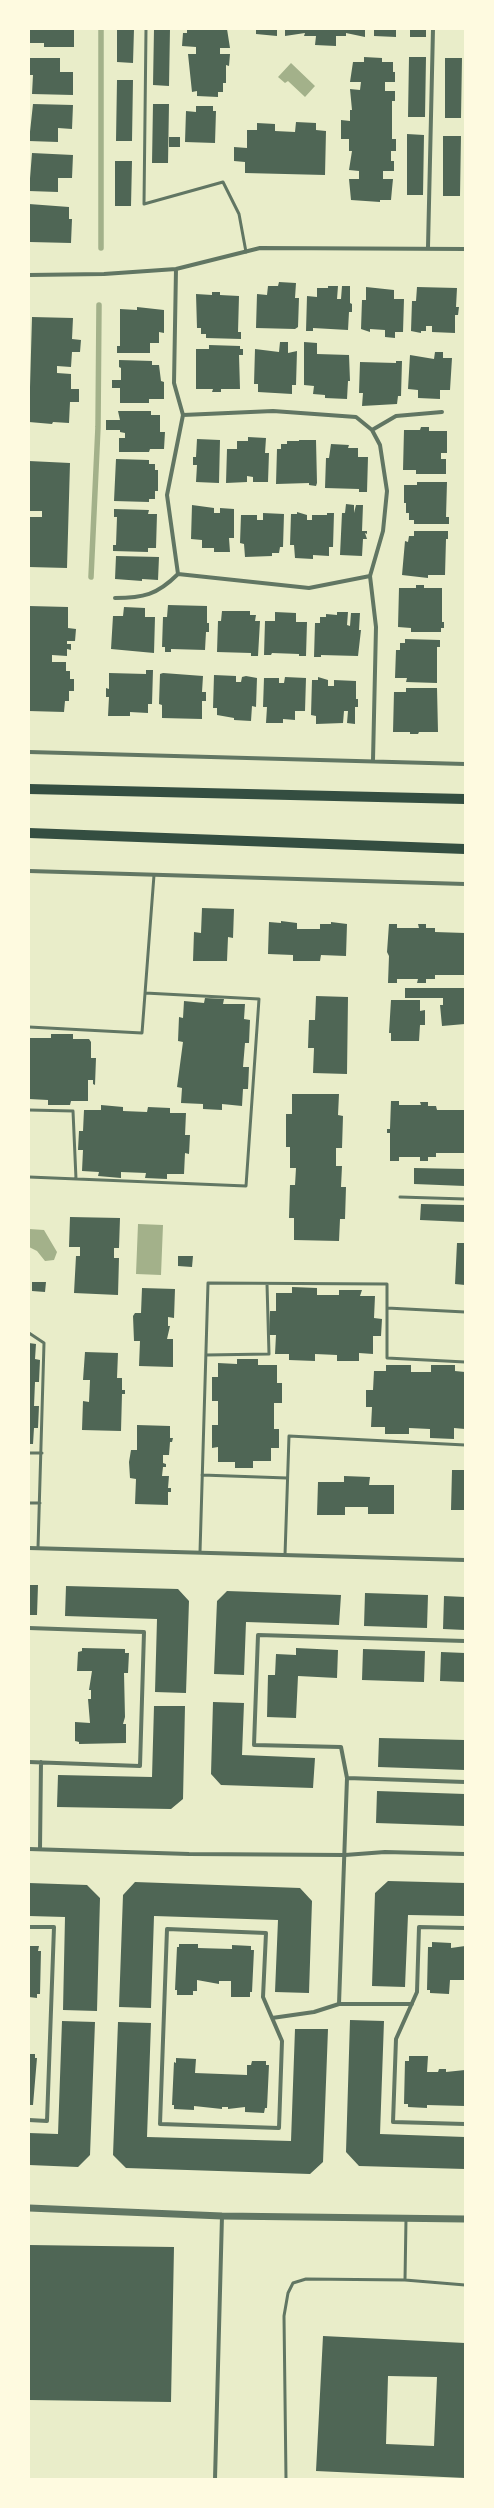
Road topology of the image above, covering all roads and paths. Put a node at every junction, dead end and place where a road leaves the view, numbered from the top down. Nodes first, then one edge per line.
1 (146, 29) edge
2 (433, 29) edge
3 (428, 247) junction
4 (465, 249) edge
5 (246, 252) junction
6 (176, 269) junction
7 (29, 275) edge
8 (442, 412) dead end
9 (183, 415) junction
10 (372, 430) junction
11 (178, 574) junction
12 (370, 576) junction
13 (115, 598) dead end
14 (29, 752) edge
15 (373, 760) junction
16 (465, 764) edge
17 (29, 789) edge
18 (465, 799) edge
19 (29, 833) edge
20 (465, 849) edge
21 (29, 871) edge
22 (154, 875) junction
23 (465, 884) edge
24 (145, 992) junction
25 (29, 1028) edge
26 (29, 1110) edge
27 (29, 1177) edge
28 (76, 1179) junction
29 (400, 1197) dead end
30 (465, 1199) edge
31 (267, 1284) junction
32 (387, 1308) junction
33 (465, 1312) edge
34 (29, 1333) edge
35 (206, 1355) junction
36 (465, 1362) edge
37 (465, 1445) edge
38 (29, 1453) edge
39 (42, 1453) junction
40 (202, 1475) junction
41 (287, 1478) junction
42 (29, 1503) edge
43 (40, 1503) junction
44 (29, 1548) edge
45 (38, 1548) junction
46 (200, 1552) junction
47 (285, 1555) junction
48 (465, 1560) edge
49 (29, 1628) edge
50 (465, 1641) edge
51 (29, 1762) edge
52 (41, 1762) junction
53 (347, 1778) junction
54 (465, 1782) edge
55 (29, 1849) edge
56 (40, 1849) junction
57 (465, 1854) edge
58 (345, 1855) junction
59 (29, 1927) edge
60 (465, 1928) edge
61 (339, 2004) junction
62 (412, 2004) junction
63 (272, 2018) junction
64 (29, 2120) edge
65 (465, 2124) edge
66 (29, 2208) edge
67 (222, 2216) junction
68 (406, 2219) junction
69 (465, 2219) edge
70 (405, 2280) junction
71 (465, 2284) edge
72 (215, 2479) edge
73 (286, 2479) edge

1 - 5 lane
2 - 3 street
3 - 4 street
3 - 5 street
5 - 6 street
6 - 7 street
6 - 9 street
8 - 10 street
9 - 10 street
9 - 11 street
10 - 12 street
11 - 12 street
11 - 13 street
12 - 15 street
14 - 15 street
15 - 16 street
17 - 18 main road
19 - 20 main road
21 - 22 street
22 - 23 street
22 - 24 lane
24 - 25 lane
24 - 28 lane
26 - 28 lane
27 - 28 lane
29 - 30 lane
31 - 32 lane
31 - 35 lane
31 - 35 lane
32 - 33 lane
32 - 36 lane
34 - 39 lane
35 - 40 lane
37 - 41 lane
38 - 39 lane
39 - 43 lane
40 - 41 lane
40 - 46 lane
41 - 47 lane
42 - 43 lane
43 - 45 lane
44 - 45 street
45 - 46 street
46 - 47 street
47 - 48 street
49 - 52 street
50 - 53 street
51 - 52 street
52 - 56 street
53 - 54 street
53 - 58 street
55 - 56 street
56 - 58 street
57 - 58 street
58 - 61 street
59 - 64 street
60 - 62 street
61 - 62 street
61 - 63 street
62 - 65 street
63 - 63 street
66 - 67 street
67 - 68 street
67 - 72 street
68 - 69 street
68 - 70 lane
70 - 71 lane
70 - 73 lane

